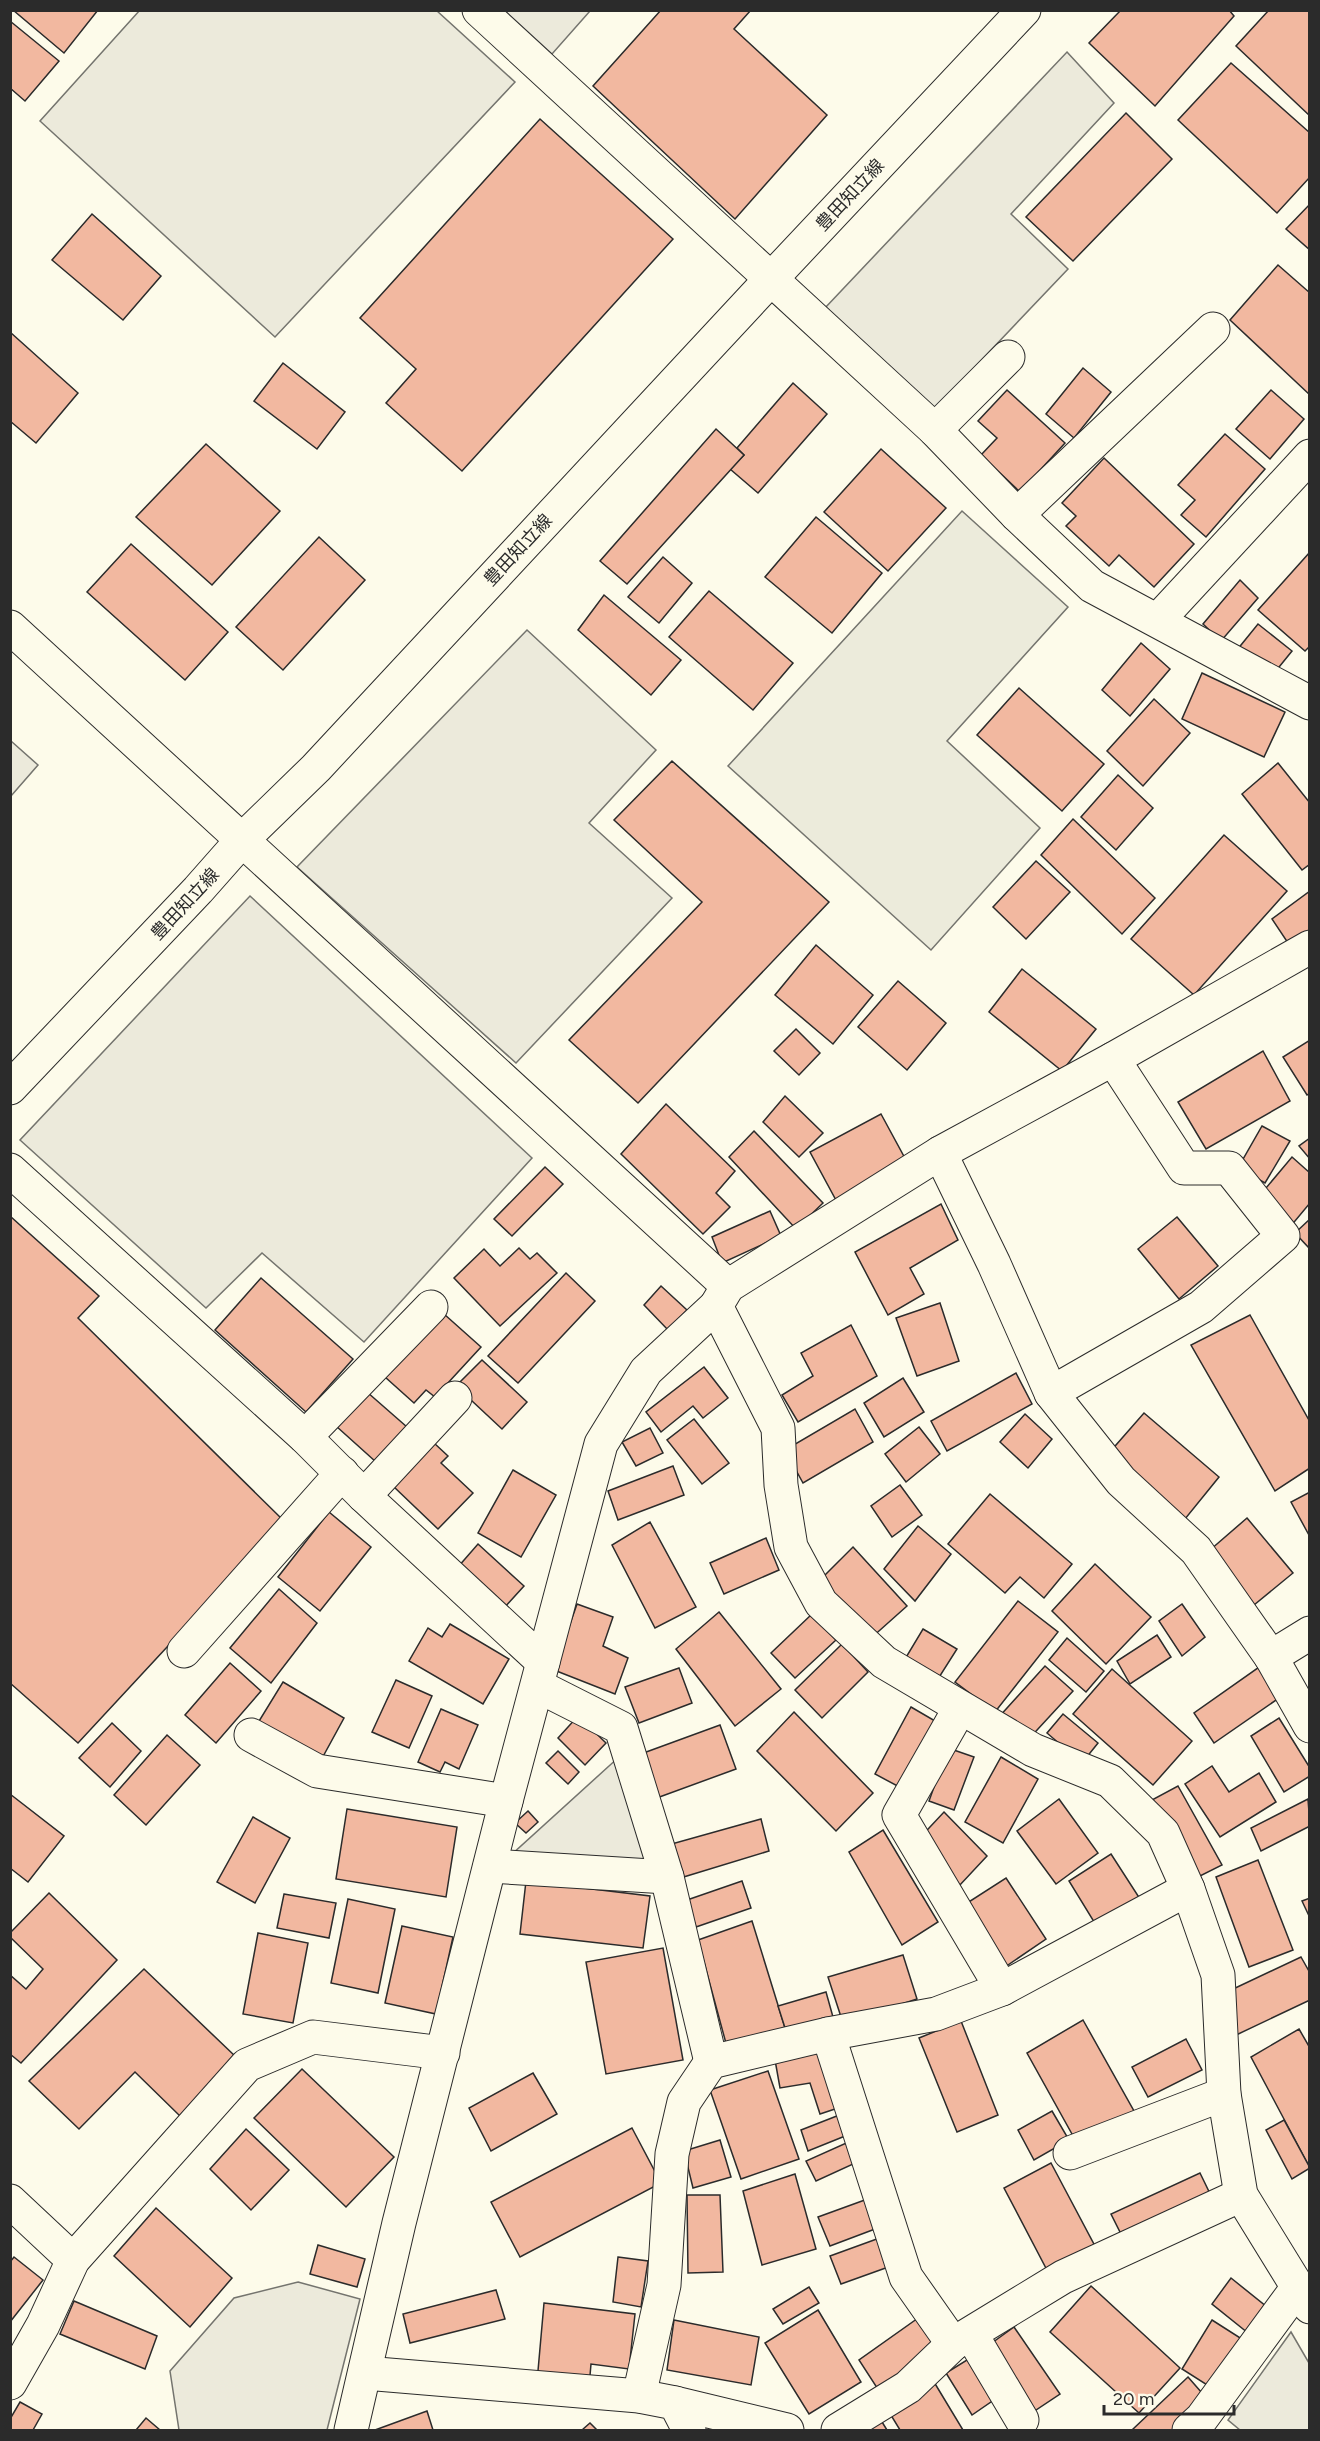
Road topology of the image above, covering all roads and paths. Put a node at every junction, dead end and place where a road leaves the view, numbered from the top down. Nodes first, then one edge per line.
1 (479, 10) edge
2 (1024, 10) edge
3 (770, 280) junction
4 (1213, 329) dead end
5 (1008, 357) dead end
6 (935, 430) junction
7 (1310, 456) edge
8 (1017, 515) junction
9 (1158, 620) junction
10 (10, 627) edge
11 (1310, 703) edge
12 (243, 839) junction
13 (1310, 947) edge
14 (1113, 1059) junction
15 (10, 1088) edge
16 (940, 1153) junction
17 (10, 1170) edge
18 (722, 1296) junction
19 (431, 1307) dead end
20 (1052, 1393) junction
21 (455, 1398) dead end
22 (305, 1437) junction
23 (342, 1473) junction
24 (364, 1496) junction
25 (1310, 1633) edge
26 (184, 1651) dead end
27 (1271, 1657) junction
28 (540, 1674) junction
29 (960, 1708) junction
30 (1310, 1726) edge
31 (250, 1735) dead end
32 (506, 1801) junction
33 (490, 1866) junction
34 (667, 1877) junction
35 (1188, 1888) junction
36 (1002, 1989) junction
37 (828, 2034) junction
38 (443, 2053) junction
39 (711, 2062) junction
40 (1224, 2094) junction
41 (1070, 2153) dead end
42 (1241, 2195) junction
43 (10, 2201) edge
44 (73, 2260) junction
45 (1304, 2297) edge
46 (962, 2339) junction
47 (364, 2373) junction
48 (10, 2383) edge
49 (639, 2396) junction
50 (682, 2416) edge
51 (1022, 2420) dead end
52 (351, 2430) edge
53 (787, 2430) edge
54 (838, 2430) edge
55 (1188, 2430) edge

1 - 3 street
2 - 3 street, 豊田知立線
3 - 6 street
3 - 12 street, 豊田知立線
4 - 8 street
5 - 6 street
6 - 8 street
7 - 9 street
8 - 9 street
9 - 11 street
10 - 12 street
12 - 15 street, 豊田知立線
12 - 18 street
13 - 14 street
14 - 16 street
14 - 20 street
16 - 18 street
16 - 20 street
17 - 22 street
18 - 28 street
18 - 29 street
19 - 22 street
20 - 27 street
21 - 24 street
22 - 23 street
23 - 24 street
23 - 26 street
24 - 28 street
25 - 27 street
27 - 30 street
28 - 32 street
28 - 34 street
29 - 35 street
29 - 36 street
31 - 32 street
32 - 33 street
33 - 34 street
33 - 38 street
34 - 39 street
35 - 36 street
35 - 40 street
36 - 37 street
37 - 39 street
37 - 46 street
38 - 44 street
38 - 47 street
39 - 49 street
40 - 41 street
40 - 42 street
42 - 45 street
42 - 46 street
43 - 44 street
44 - 48 street
45 - 55 street
46 - 51 street
46 - 54 street
47 - 49 street
47 - 52 street
49 - 50 street
50 - 53 street

